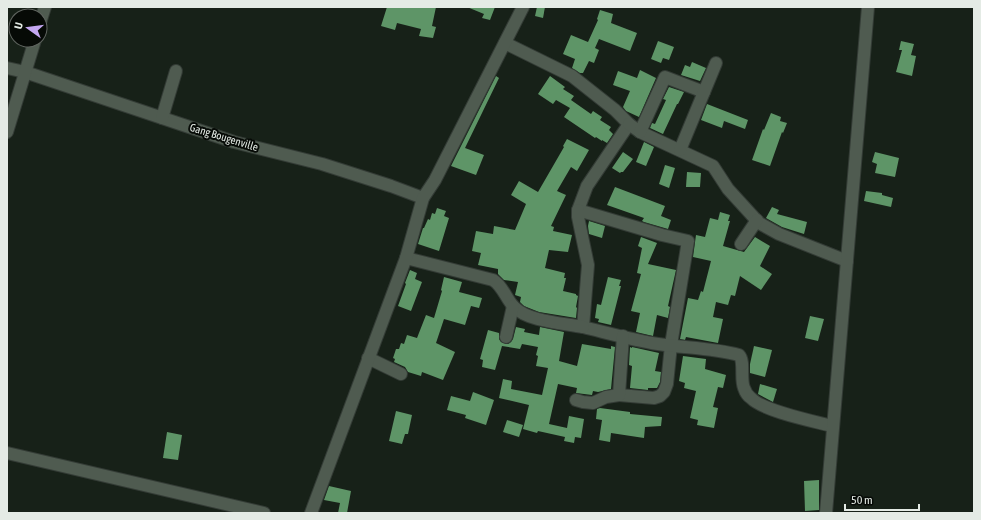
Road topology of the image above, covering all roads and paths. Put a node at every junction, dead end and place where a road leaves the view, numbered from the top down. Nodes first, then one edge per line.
1 (523, 7) edge
2 (868, 7) edge
3 (505, 43) junction
4 (32, 48) edge
5 (716, 63) dead end
6 (7, 68) edge
7 (176, 71) dead end
8 (25, 72) junction
9 (704, 92) junction
10 (162, 118) junction
11 (629, 124) junction
12 (7, 132) edge
13 (640, 132) junction
14 (680, 150) junction
15 (423, 198) junction
16 (578, 210) junction
17 (757, 220) junction
18 (741, 244) dead end
19 (406, 258) junction
20 (847, 261) junction
21 (513, 306) junction
22 (583, 327) junction
23 (623, 336) junction
24 (506, 337) dead end
25 (671, 345) junction
26 (368, 358) junction
27 (401, 374) dead end
28 (619, 395) junction
29 (576, 400) dead end
30 (832, 426) junction
31 (7, 453) edge
32 (264, 513) edge
33 (311, 513) edge
34 (826, 513) edge

1 - 3 street
2 - 20 street
3 - 11 street
3 - 15 street
4 - 8 street
5 - 9 street
6 - 8 street, Gang Bougenville
7 - 10 street
8 - 10 street, Gang Bougenville
8 - 12 street
9 - 13 street
9 - 14 street
10 - 15 street, Gang Bougenville
11 - 13 street
11 - 16 street
13 - 14 street
14 - 17 street
15 - 19 street
16 - 22 street
16 - 25 street
17 - 18 street
17 - 20 street
19 - 21 street
19 - 26 street
20 - 30 street
21 - 22 street
21 - 24 street
22 - 23 street
23 - 25 street
23 - 28 street
25 - 28 street
25 - 30 street
26 - 27 street
26 - 33 street
28 - 29 street
30 - 34 street
31 - 32 street

